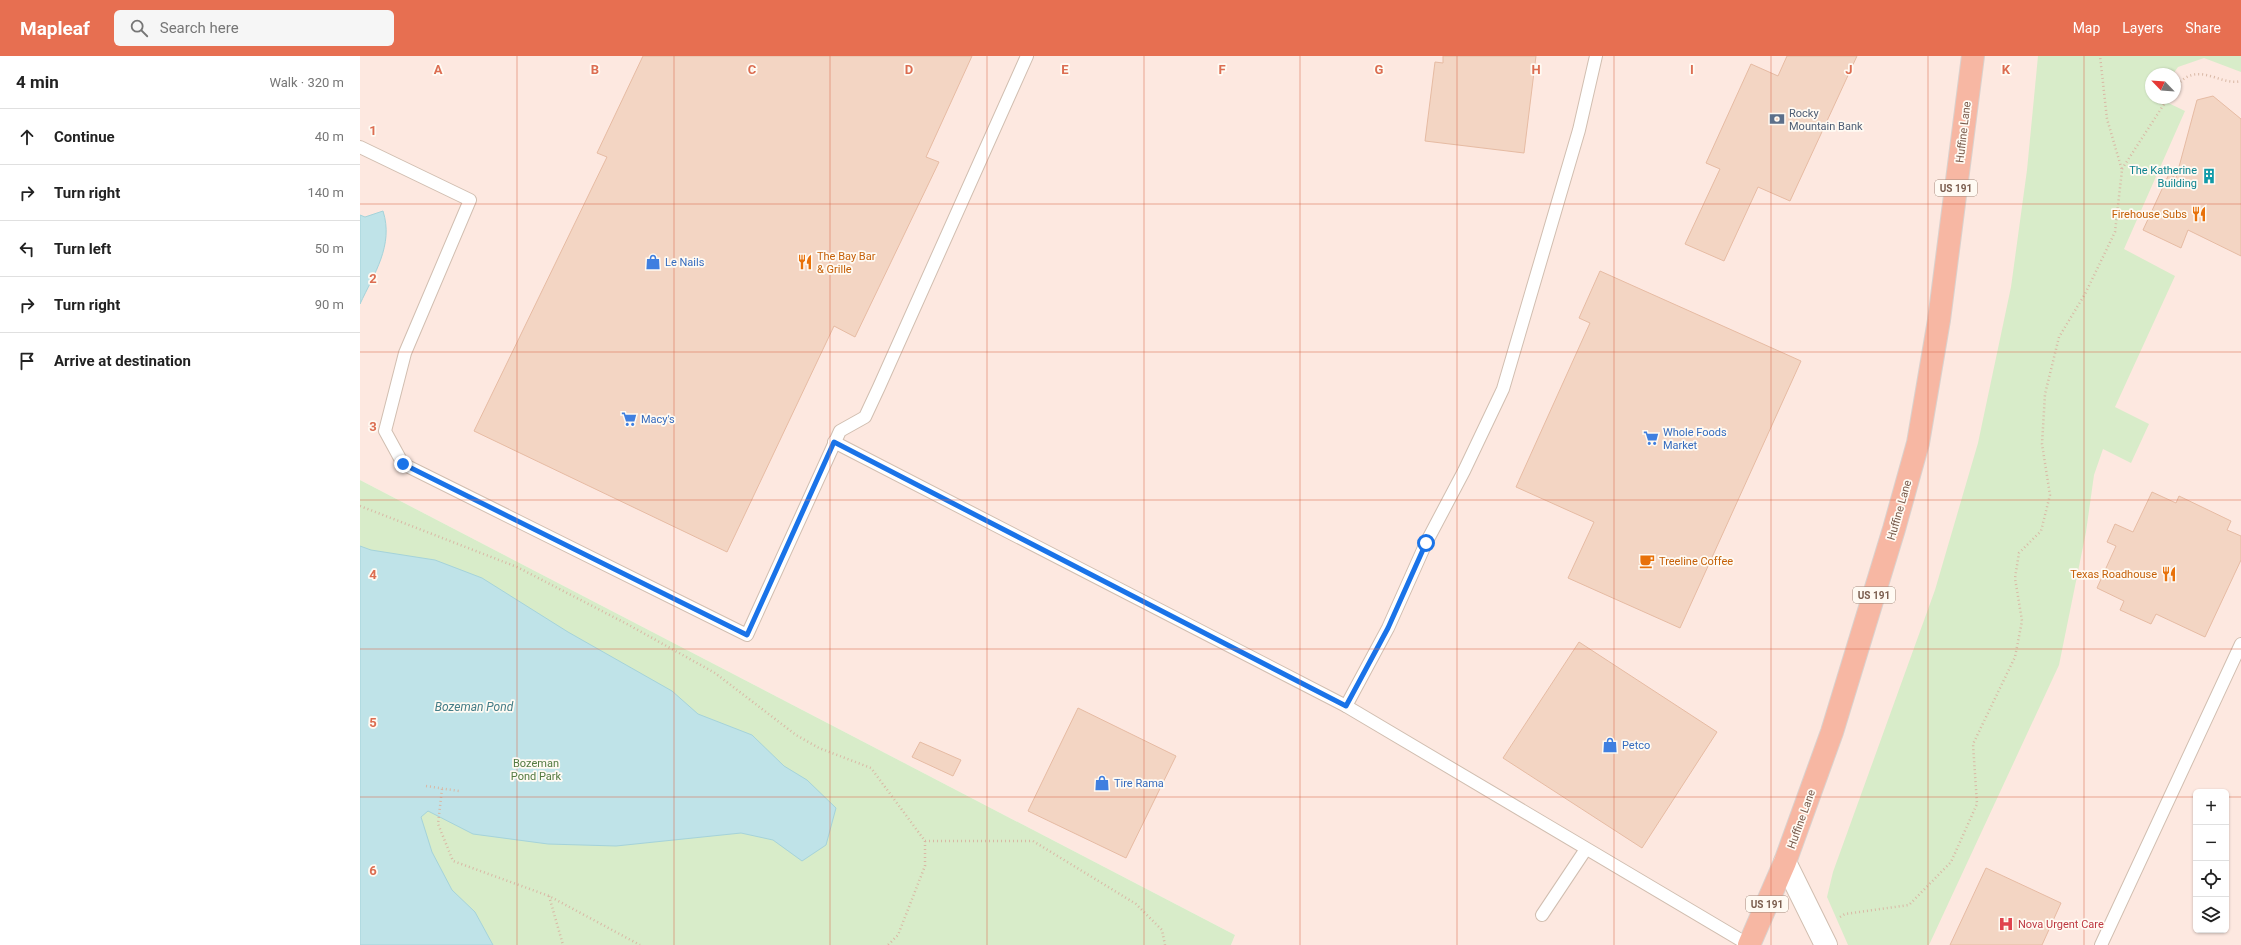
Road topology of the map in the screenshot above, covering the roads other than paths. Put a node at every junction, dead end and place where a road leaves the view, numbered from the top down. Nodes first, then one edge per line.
1 (1027, 56) edge
2 (1596, 56) edge
3 (1973, 56) edge
4 (360, 147) edge
5 (834, 442) junction
6 (2241, 644) edge
7 (1346, 706) junction
8 (1586, 849) junction
9 (1785, 862) junction
10 (1542, 915) dead end
11 (1823, 938) edge
12 (1749, 945) edge
13 (2101, 945) edge

1 - 5 lane
2 - 7 lane
3 - 9 highway, Huffine Lane / US 191
4 - 5 lane
5 - 7 lane
6 - 13 lane
7 - 8 lane
8 - 10 lane
8 - 12 lane
9 - 11 street
9 - 12 highway, Huffine Lane / US 191

